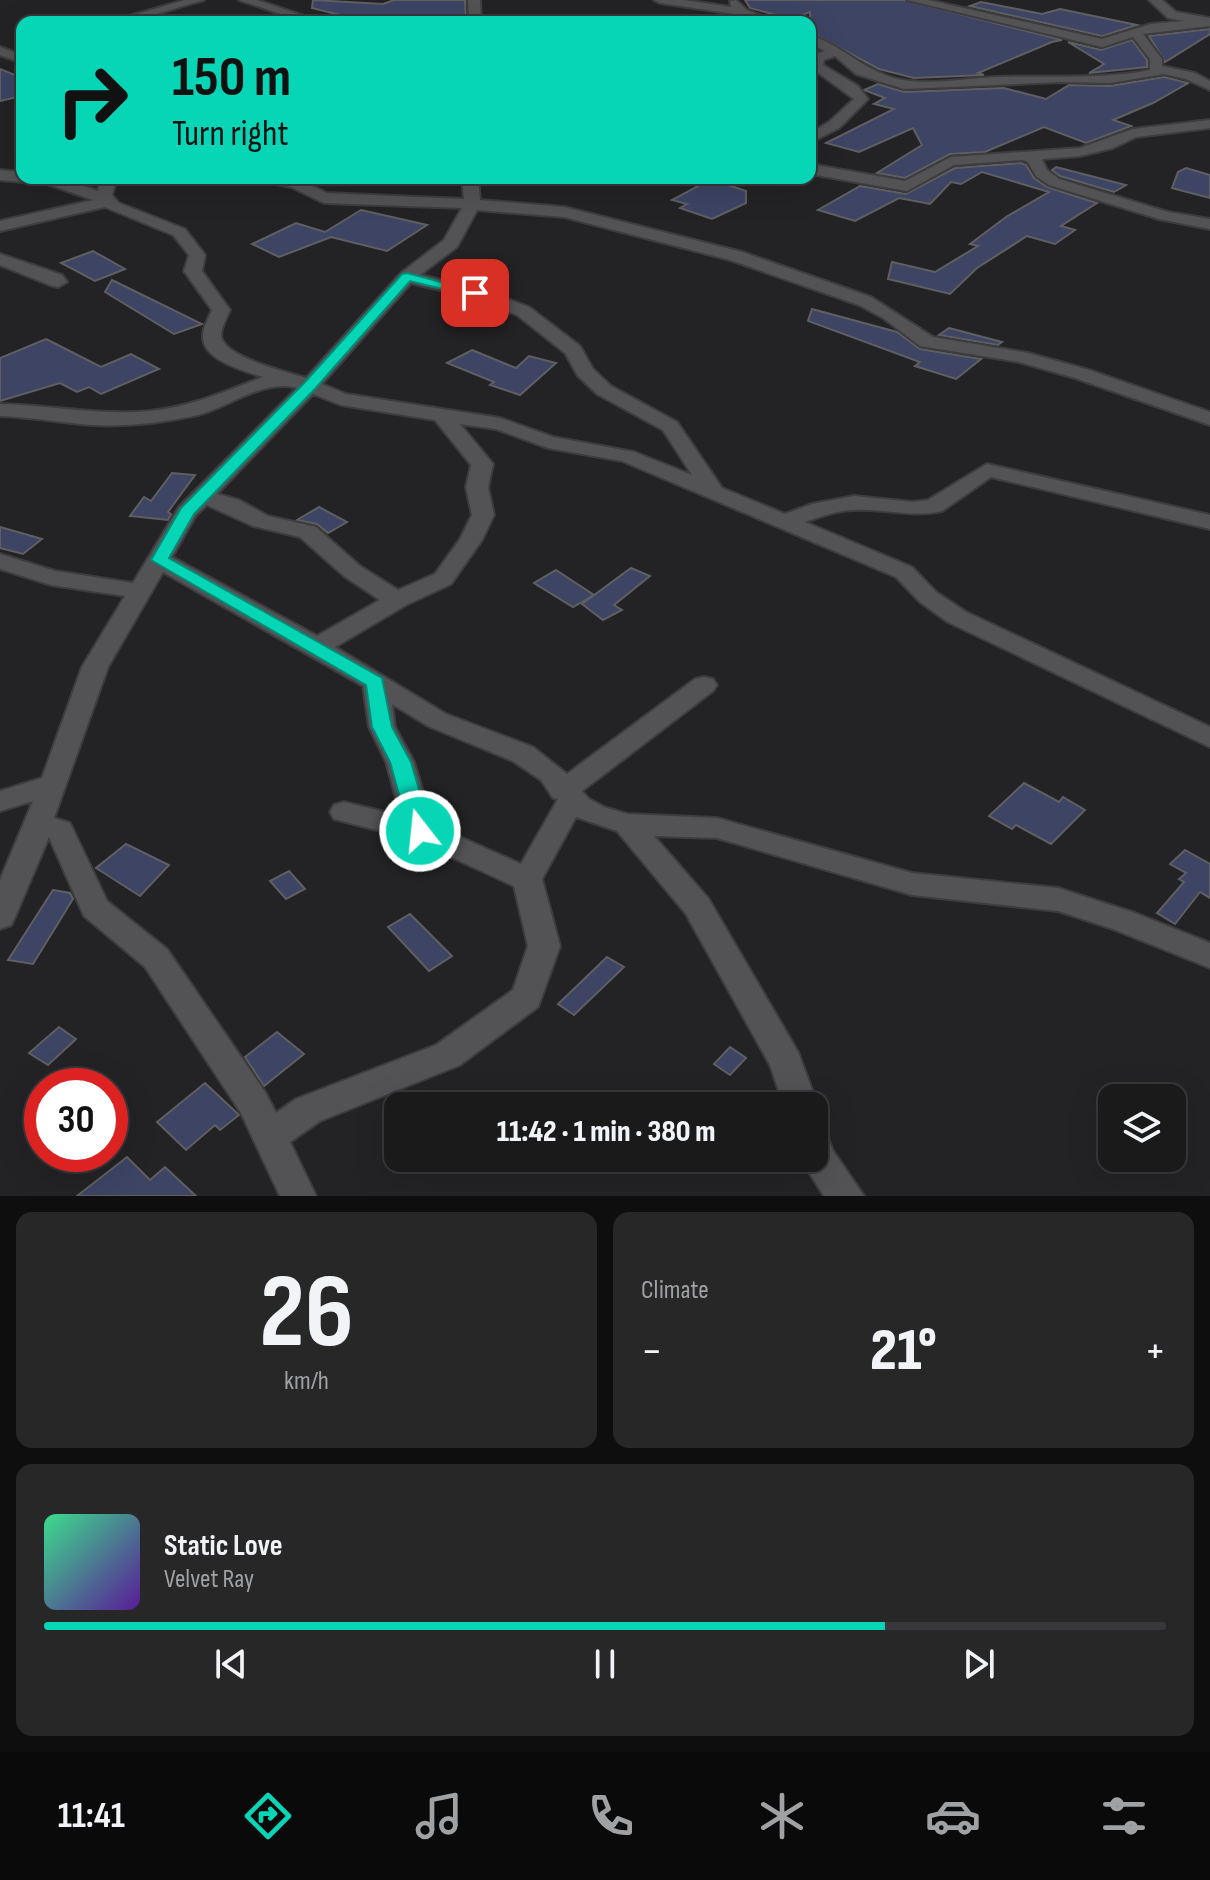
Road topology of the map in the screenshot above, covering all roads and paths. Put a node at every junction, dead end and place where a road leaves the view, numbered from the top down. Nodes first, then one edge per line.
1 (198, 0) edge
2 (245, 0) edge
3 (660, 0) edge
4 (751, 0) edge
5 (913, 0) edge
6 (1155, 0) edge
7 (737, 6) edge
8 (138, 16) edge
9 (297, 16) edge
10 (758, 16) edge
11 (1136, 33) junction
12 (816, 42) edge
13 (832, 53) dead end
14 (816, 61) edge
15 (816, 68) edge
16 (1160, 71) junction
17 (1210, 86) edge
18 (1210, 124) edge
19 (816, 136) edge
20 (1028, 156) junction
21 (816, 170) edge
22 (66, 184) edge
23 (107, 184) edge
24 (297, 184) edge
25 (470, 184) edge
26 (109, 201) junction
27 (472, 204) junction
28 (1210, 224) edge
29 (0, 226) edge
30 (0, 259) edge
31 (407, 277) junction
32 (58, 282) dead end
33 (278, 378) junction
34 (310, 386) junction
35 (0, 410) edge
36 (442, 415) junction
37 (1210, 419) edge
38 (715, 493) junction
39 (202, 496) junction
40 (787, 521) junction
41 (1210, 522) edge
42 (159, 560) junction
43 (0, 561) edge
44 (141, 591) junction
45 (397, 600) junction
46 (317, 647) junction
47 (375, 682) junction
48 (704, 685) dead end
49 (1210, 738) edge
50 (54, 784) junction
51 (568, 795) junction
52 (0, 801) edge
53 (344, 812) dead end
54 (38, 824) junction
55 (627, 824) junction
56 (420, 831) junction
57 (527, 879) junction
58 (0, 917) edge
59 (1210, 956) edge
60 (796, 1092) edge
61 (270, 1137) junction
62 (828, 1172) edge
63 (298, 1196) edge
64 (846, 1196) edge

1 - 8 street
2 - 9 street
3 - 7 street
4 - 7 street
5 - 11 street
6 - 11 street
7 - 10 street
11 - 16 street
12 - 16 street
13 - 14 street
15 - 19 street
16 - 17 street
18 - 20 street
20 - 21 street
20 - 28 street
22 - 26 street
23 - 26 street
24 - 27 street
25 - 27 street
26 - 29 street
26 - 33 street
27 - 31 street
27 - 37 street
30 - 32 street
31 - 34 street
31 - 38 street
33 - 34 street
33 - 35 street
34 - 36 street
34 - 39 street
36 - 38 street
36 - 45 street
38 - 40 street
39 - 42 street
39 - 45 street
40 - 41 street
40 - 49 street
42 - 44 street
42 - 46 street
43 - 44 street
44 - 50 street
45 - 46 street
46 - 47 street
47 - 51 street
47 - 56 street
48 - 51 street
50 - 52 street
50 - 54 street
51 - 55 street
51 - 57 street
53 - 56 street
54 - 58 street
54 - 61 street
55 - 59 street
55 - 60 street
56 - 57 street
57 - 61 street
61 - 63 street
62 - 64 street

